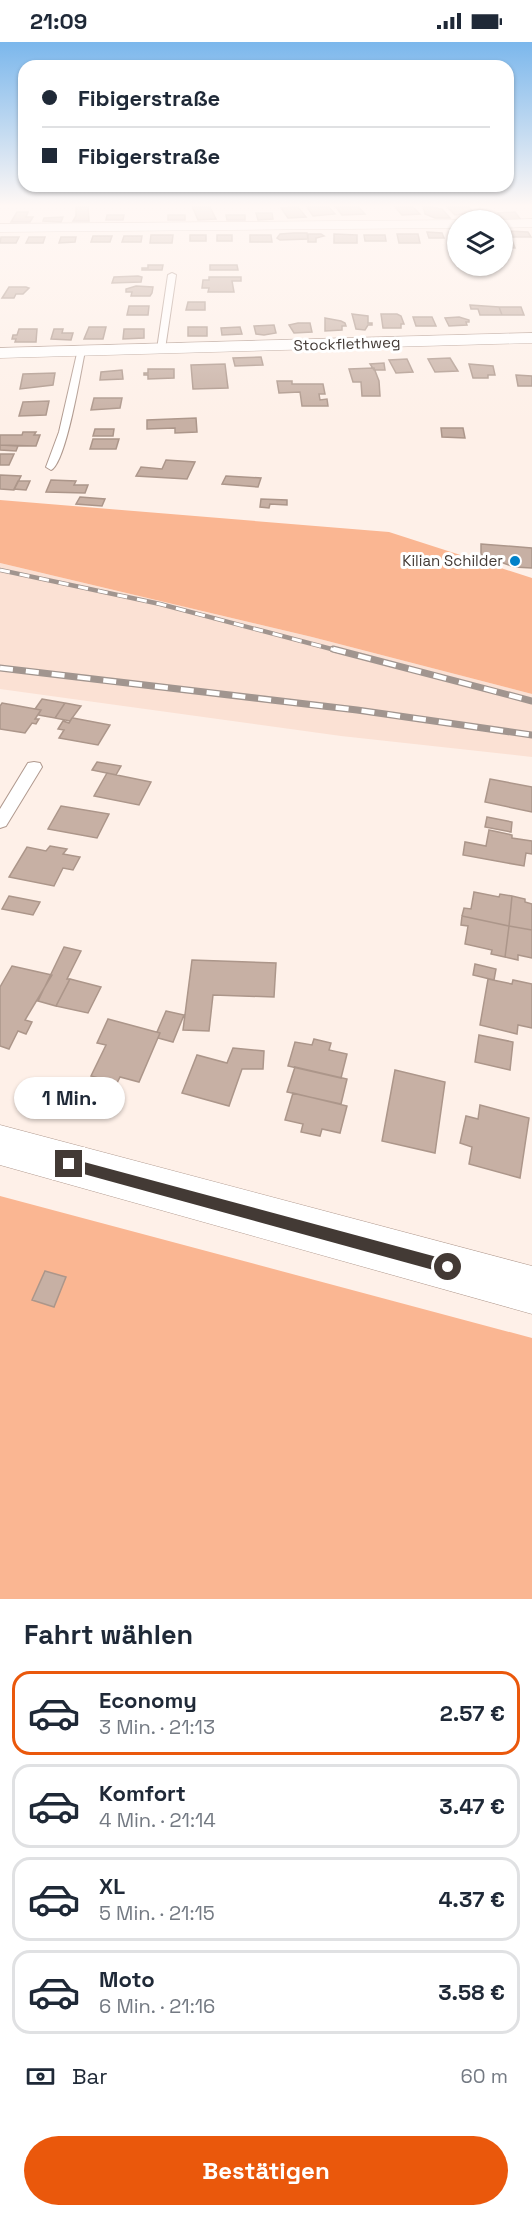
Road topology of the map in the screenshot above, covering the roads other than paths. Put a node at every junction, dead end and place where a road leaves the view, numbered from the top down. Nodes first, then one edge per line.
1 (172, 277) edge
2 (532, 338) edge
3 (161, 349) junction
4 (81, 351) junction
5 (0, 353) edge
6 (51, 466) dead end
7 (34, 767) dead end
8 (0, 822) edge
9 (0, 1145) edge
10 (532, 1290) edge

1 - 3 lane
2 - 3 street, Stockflethweg
3 - 4 street, Stockflethweg
4 - 5 street, Stockflethweg
4 - 6 lane
7 - 8 lane
9 - 10 street

